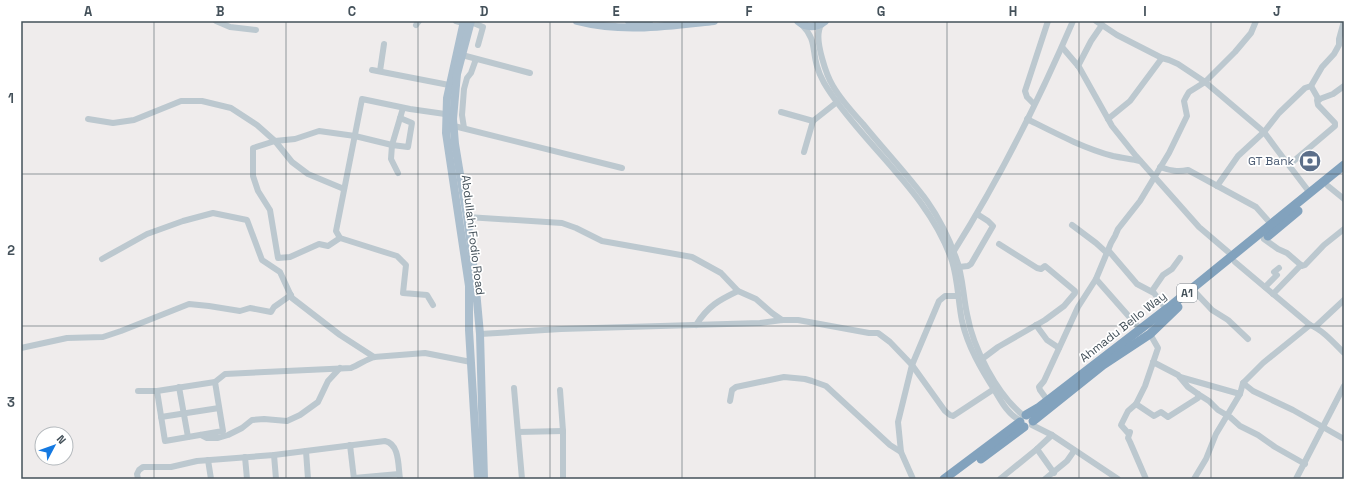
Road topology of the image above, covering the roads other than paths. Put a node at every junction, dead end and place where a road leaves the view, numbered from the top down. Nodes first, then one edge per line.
1 (216, 21) edge
2 (577, 21) edge
3 (630, 21) edge
4 (649, 21) edge
5 (714, 21) edge
6 (1048, 21) edge
7 (1074, 21) edge
8 (1096, 21) edge
9 (1256, 21) edge
10 (1344, 21) edge
11 (465, 22) edge
12 (824, 22) edge
13 (800, 23) edge
14 (1102, 25) junction
15 (256, 30) dead end
16 (384, 44) dead end
17 (478, 45) dead end
18 (1062, 47) junction
19 (462, 55) junction
20 (1162, 58) junction
21 (476, 59) junction
22 (1078, 66) junction
23 (372, 70) dead end
24 (380, 71) junction
25 (530, 73) dead end
26 (1205, 82) junction
27 (449, 85) junction
28 (1311, 86) junction
29 (1344, 86) edge
30 (1320, 100) junction
31 (837, 102) junction
32 (1034, 104) junction
33 (403, 108) junction
34 (781, 112) dead end
35 (445, 114) junction
36 (400, 118) junction
37 (88, 119) dead end
38 (1027, 119) junction
39 (1108, 119) junction
40 (813, 121) junction
41 (454, 126) junction
42 (464, 128) junction
43 (1264, 132) junction
44 (355, 136) junction
45 (275, 141) junction
46 (392, 145) junction
47 (804, 152) dead end
48 (1140, 161) junction
49 (1288, 165) junction
50 (1344, 165) edge
51 (1160, 167) junction
52 (622, 168) dead end
53 (1344, 172) edge
54 (398, 173) dead end
55 (1154, 177) junction
56 (1217, 186) junction
57 (1328, 186) junction
58 (344, 189) junction
59 (1310, 193) junction
60 (1344, 199) edge
61 (977, 214) junction
62 (467, 217) junction
63 (1072, 225) dead end
64 (1272, 225) junction
65 (1344, 229) edge
66 (340, 238) junction
67 (1264, 239) junction
68 (999, 244) dead end
69 (954, 251) junction
70 (1108, 251) junction
71 (1180, 258) dead end
72 (102, 259) dead end
73 (1234, 259) junction
74 (1301, 266) junction
75 (959, 267) junction
76 (1279, 268) dead end
77 (1096, 279) junction
78 (1265, 287) junction
79 (738, 291) junction
80 (1152, 292) junction
81 (1196, 293) junction
82 (291, 294) junction
83 (1273, 294) junction
84 (958, 296) junction
85 (1344, 300) edge
86 (433, 305) dead end
87 (1166, 309) junction
88 (782, 320) junction
89 (696, 325) junction
90 (1036, 325) junction
91 (1312, 326) junction
92 (1140, 329) junction
93 (480, 334) junction
94 (1150, 334) junction
95 (1248, 339) dead end
96 (21, 348) edge
97 (1059, 348) junction
98 (1344, 353) edge
99 (374, 357) junction
100 (982, 359) junction
101 (471, 362) junction
102 (1154, 362) junction
103 (912, 364) junction
104 (340, 368) junction
105 (1180, 377) junction
106 (215, 382) junction
107 (1243, 383) junction
108 (1344, 386) edge
109 (179, 387) junction
110 (514, 388) dead end
111 (994, 389) junction
112 (560, 390) dead end
113 (138, 391) dead end
114 (157, 391) junction
115 (1198, 394) junction
116 (1240, 394) junction
117 (1048, 400) junction
118 (730, 401) dead end
119 (1136, 404) junction
120 (219, 408) junction
121 (183, 414) junction
122 (1226, 415) junction
123 (161, 417) junction
124 (1026, 421) junction
125 (1322, 426) junction
126 (563, 431) junction
127 (518, 432) junction
128 (201, 435) junction
129 (1052, 435) junction
130 (188, 437) junction
131 (1344, 438) edge
132 (350, 445) junction
133 (1037, 449) junction
134 (306, 450) junction
135 (1074, 451) junction
136 (901, 452) junction
137 (274, 455) junction
138 (245, 457) junction
139 (208, 460) junction
140 (1305, 464) junction
141 (1054, 473) junction
142 (399, 476) edge
143 (138, 479) edge
144 (211, 479) edge
145 (247, 479) edge
146 (276, 479) edge
147 (308, 479) edge
148 (354, 479) edge
149 (478, 479) edge
150 (484, 479) edge
151 (522, 479) edge
152 (563, 479) edge
153 (913, 479) edge
154 (944, 479) edge
155 (954, 479) edge
156 (1000, 479) edge
157 (1045, 479) edge
158 (1118, 479) edge
159 (1146, 479) edge
160 (1194, 479) edge
161 (1296, 479) edge

1 - 15 street
2 - 5 main road
3 - 4 main road
6 - 32 street
7 - 18 street
8 - 14 street
9 - 26 street
10 - 28 street
11 - 17 street
11 - 19 main road, Abdullahi Fodio Road
11 - 27 main road, Abdullahi Fodio Road
12 - 13 main road
12 - 69 street
13 - 31 street
14 - 20 street
14 - 22 street
16 - 24 street
18 - 22 street
18 - 32 street
19 - 21 street
19 - 41 main road, Abdullahi Fodio Road
20 - 26 street
20 - 39 street
21 - 25 street
21 - 42 street
22 - 39 street
23 - 24 street
24 - 27 street
26 - 43 street
26 - 51 street
27 - 35 main road, Abdullahi Fodio Road
28 - 30 street
28 - 43 street
29 - 30 street
30 - 49 street
31 - 40 street
31 - 84 street
32 - 38 street
33 - 35 street
33 - 36 street
33 - 44 street
34 - 40 street
35 - 101 main road, Abdullahi Fodio Road
36 - 46 street
36 - 46 street
37 - 45 street
38 - 48 street
38 - 61 street
39 - 48 street
40 - 47 street
41 - 42 street
41 - 62 main road, Abdullahi Fodio Road
42 - 52 street
43 - 49 street
43 - 56 street
44 - 45 street
44 - 46 street
44 - 58 street
45 - 58 street
45 - 66 street
46 - 54 street
48 - 55 street
49 - 59 street
50 - 59 highway, Ahmadu Bello Way / A1
51 - 55 street
51 - 56 street
53 - 57 highway, Ahmadu Bello Way / A1
55 - 70 street
55 - 73 street
56 - 64 street
57 - 60 street
57 - 67 highway, Ahmadu Bello Way / A1
58 - 66 street
59 - 64 highway, Ahmadu Bello Way / A1
61 - 69 street
61 - 75 street
62 - 79 street
62 - 93 main road, Abdullahi Fodio Road
63 - 70 street
64 - 73 highway, Ahmadu Bello Way / A1
65 - 74 street
66 - 86 street
67 - 73 highway, Ahmadu Bello Way / A1
67 - 74 street
68 - 90 street
69 - 75 street
70 - 77 street
70 - 80 street
71 - 80 street
72 - 82 street
73 - 78 street
73 - 81 highway, Ahmadu Bello Way / A1
73 - 87 highway, Ahmadu Bello Way / A1
74 - 83 street
75 - 100 street
76 - 78 street
77 - 92 street
77 - 97 street
78 - 83 street
79 - 88 street
79 - 89 street
80 - 87 street
81 - 94 highway, Ahmadu Bello Way / A1
81 - 95 street
82 - 96 street
82 - 99 street
83 - 91 street
84 - 103 street
84 - 111 street
85 - 91 street
87 - 92 highway, Ahmadu Bello Way / A1
88 - 89 street
88 - 103 street
89 - 93 street
90 - 97 street
90 - 100 street
91 - 98 street
91 - 107 street
92 - 117 highway, Ahmadu Bello Way / A1
93 - 150 main road, Abdullahi Fodio Road
94 - 102 street
94 - 124 highway, Ahmadu Bello Way / A1
97 - 117 street
99 - 101 street
99 - 104 street
100 - 124 street
101 - 149 main road, Abdullahi Fodio Road
102 - 105 street
102 - 119 street
103 - 111 street
103 - 136 street
104 - 106 street
104 - 128 street
105 - 115 street
105 - 116 street
106 - 109 street
106 - 120 street
107 - 116 street
107 - 125 street
108 - 125 street
109 - 114 street
109 - 121 street
110 - 127 street
111 - 124 street
112 - 126 street
113 - 114 street
114 - 123 street
115 - 119 street
115 - 122 street
116 - 122 street
117 - 124 highway, Ahmadu Bello Way / A1
118 - 136 street
119 - 159 street
120 - 121 street
120 - 128 street
121 - 123 street
121 - 130 street
122 - 140 street
122 - 160 street
123 - 130 street
124 - 129 street
124 - 154 highway, A1
124 - 155 highway, A1
125 - 131 street
125 - 140 street
126 - 127 street
126 - 152 street
127 - 151 street
128 - 130 street
129 - 133 street
129 - 135 street
132 - 134 street
132 - 142 street
132 - 148 street
133 - 141 street
133 - 156 street
134 - 137 street
134 - 147 street
135 - 141 street
135 - 158 street
136 - 153 street
137 - 138 street
137 - 146 street
138 - 139 street
138 - 145 street
139 - 143 street
139 - 144 street
140 - 161 street
141 - 157 street
142 - 148 street

